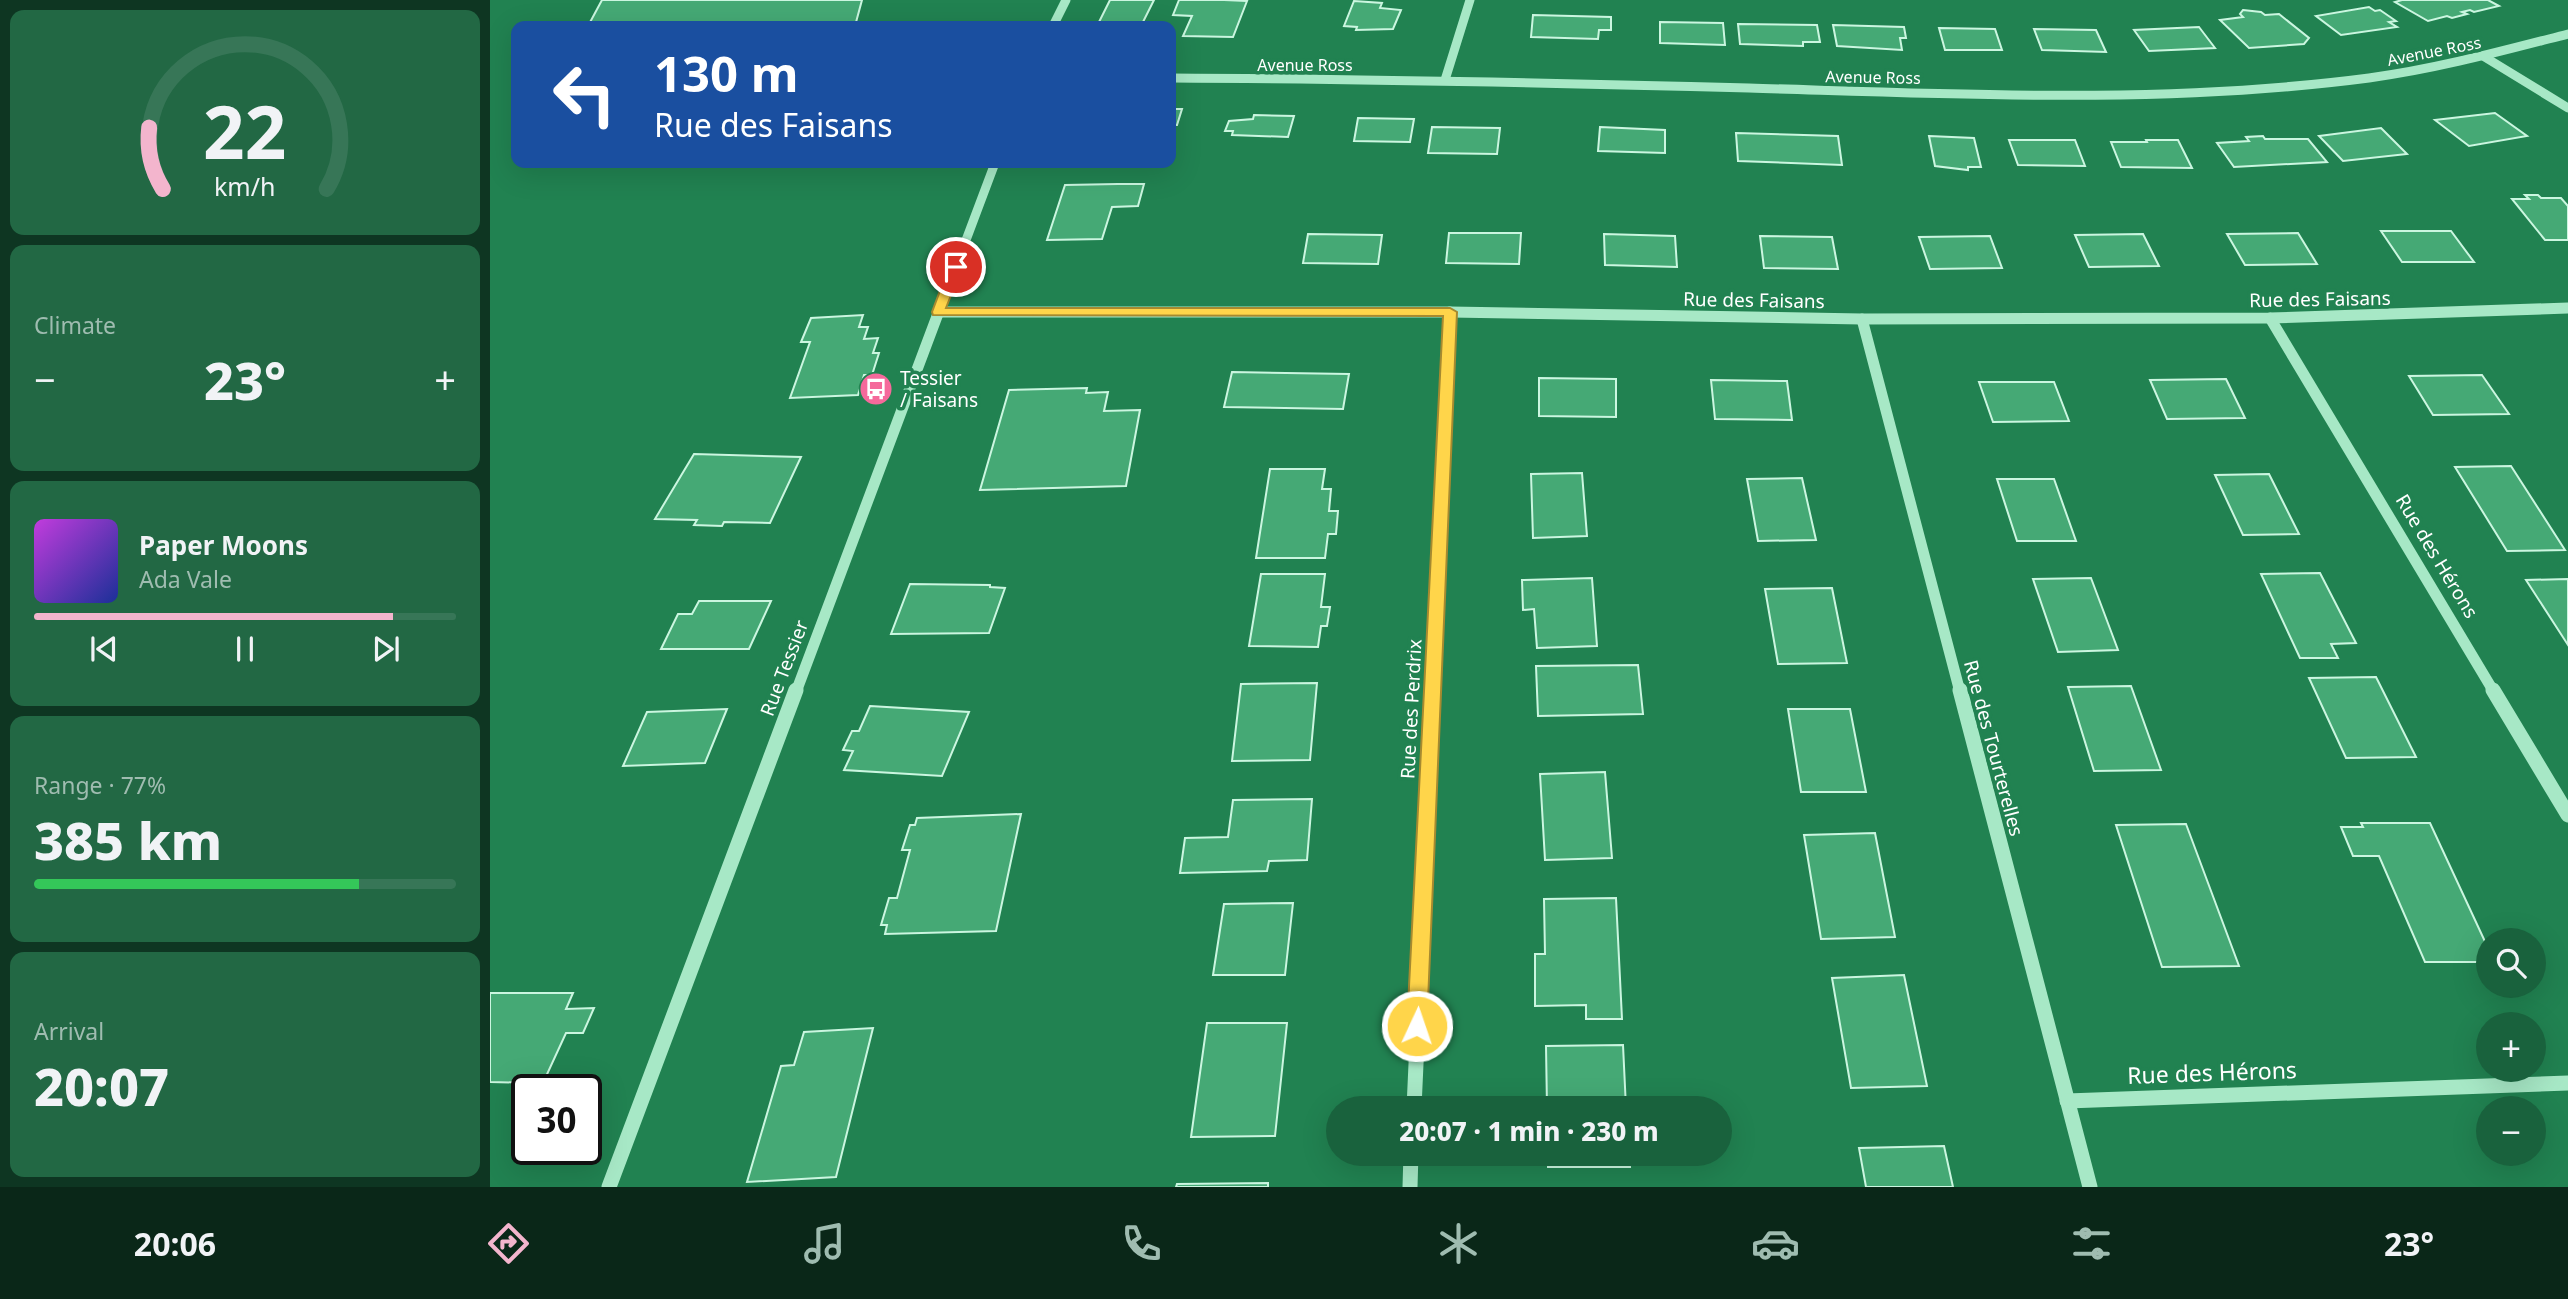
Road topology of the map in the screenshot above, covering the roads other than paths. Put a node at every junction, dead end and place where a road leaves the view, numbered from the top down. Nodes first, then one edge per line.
1 (1066, 0) edge
2 (1470, 0) edge
3 (1056, 21) edge
4 (2568, 34) edge
5 (2483, 56) junction
6 (1176, 78) edge
7 (1445, 80) junction
8 (2568, 108) edge
9 (993, 168) edge
10 (2568, 308) edge
11 (938, 312) junction
12 (1450, 312) junction
13 (2270, 318) junction
14 (1862, 319) junction
15 (2568, 815) edge
16 (2568, 1083) edge
17 (1414, 1096) edge
18 (2067, 1101) junction
19 (1411, 1166) edge
20 (609, 1187) edge
21 (1410, 1187) edge
22 (2090, 1187) edge

1 - 3 street
2 - 7 street
4 - 5 street, Avenue Ross
5 - 7 street, Avenue Ross
5 - 8 street
6 - 7 street, Avenue Ross
9 - 11 street, Rue Tessier
10 - 13 street, Rue des Faisans
11 - 12 street, Rue des Faisans
11 - 20 street, Rue Tessier
12 - 14 street, Rue des Faisans
12 - 17 street, Rue des Perdrix
13 - 14 street, Rue des Faisans
13 - 15 street, Rue des Hérons
14 - 18 street, Rue des Tourterelles
16 - 18 street, Rue des Hérons
18 - 22 street, Rue des Tourterelles
19 - 21 street

